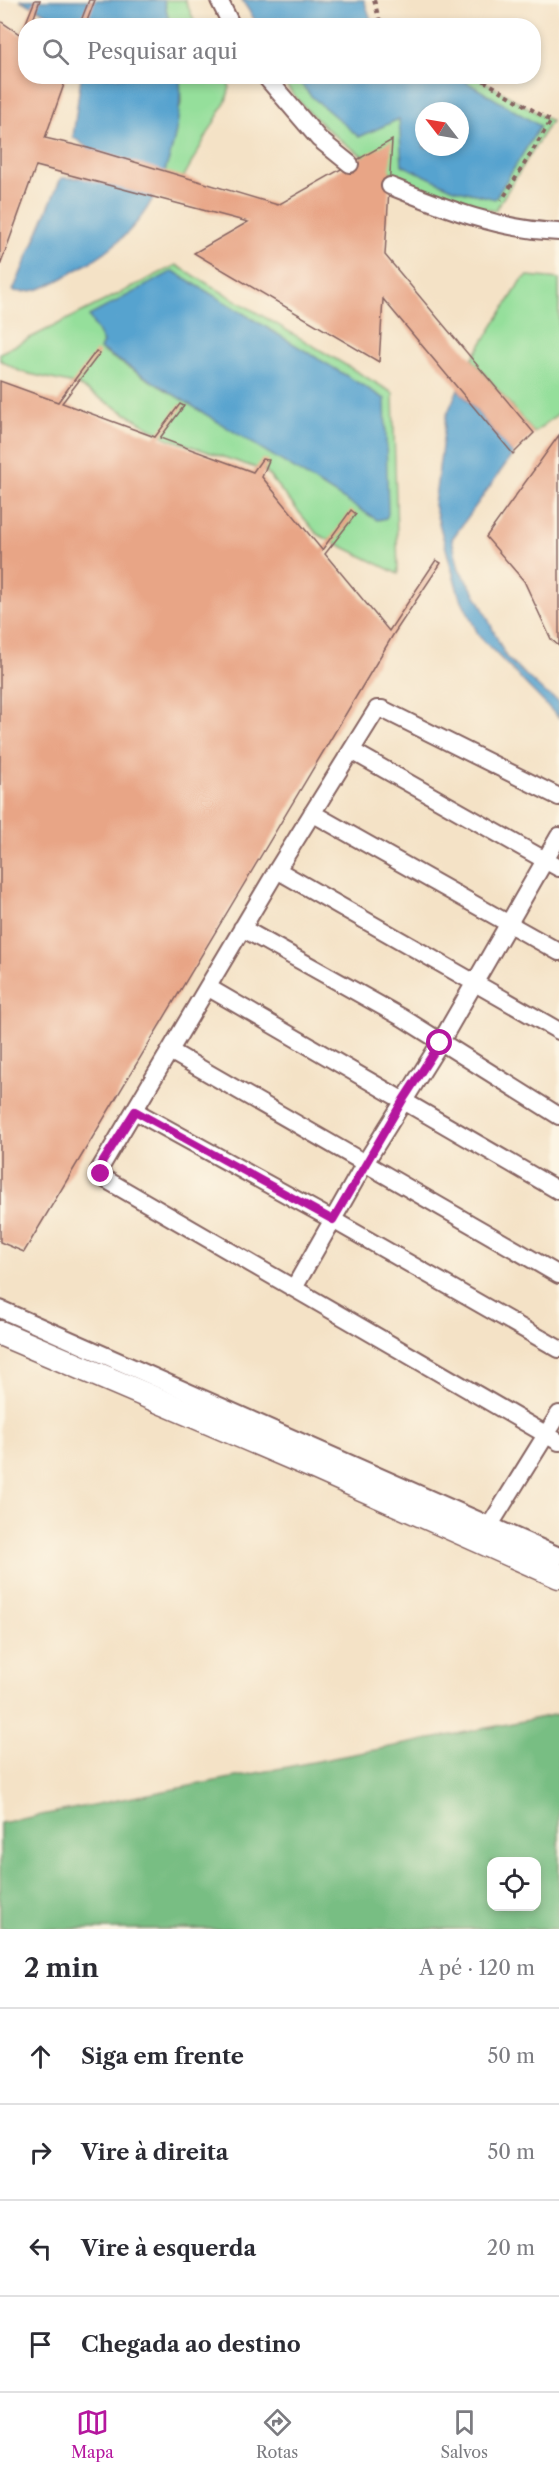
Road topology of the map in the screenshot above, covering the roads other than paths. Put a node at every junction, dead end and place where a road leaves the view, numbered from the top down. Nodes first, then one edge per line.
1 (219, 0) edge
2 (228, 18) edge
3 (272, 84) edge
4 (350, 164) dead end
5 (390, 186) dead end
6 (559, 232) edge
7 (352, 750) junction
8 (559, 797) edge
9 (312, 813) junction
10 (559, 836) edge
11 (544, 859) junction
12 (559, 868) edge
13 (277, 870) junction
14 (508, 922) junction
15 (242, 928) junction
16 (559, 952) edge
17 (475, 982) junction
18 (209, 988) junction
19 (559, 1031) edge
20 (440, 1043) junction
21 (170, 1051) junction
22 (403, 1100) junction
23 (135, 1111) junction
24 (559, 1116) edge
25 (365, 1163) junction
26 (559, 1191) edge
27 (333, 1220) junction
28 (559, 1275) edge
29 (294, 1288) junction
30 (0, 1309) edge
31 (0, 1333) edge
32 (559, 1349) edge
33 (559, 1414) edge
34 (553, 1438) edge
35 (490, 1525) junction
36 (559, 1556) edge
37 (559, 1576) edge

1 - 2 lane
3 - 4 lane
5 - 6 lane
7 - 8 lane
7 - 9 lane
7 - 11 lane
9 - 13 lane
9 - 14 lane
10 - 11 lane
11 - 12 lane
11 - 14 lane
13 - 15 lane
13 - 17 lane
14 - 16 lane
14 - 17 lane
15 - 18 lane
15 - 20 lane
17 - 19 lane
17 - 20 lane
18 - 21 lane
18 - 22 lane
20 - 22 lane
20 - 24 lane
21 - 23 lane
21 - 25 lane
22 - 25 lane
22 - 26 lane
23 - 27 lane
23 - 29 lane
25 - 27 lane
25 - 28 lane
27 - 29 lane
27 - 32 lane
29 - 34 lane
30 - 35 lane
31 - 37 street
33 - 34 lane
34 - 35 lane
35 - 36 lane

